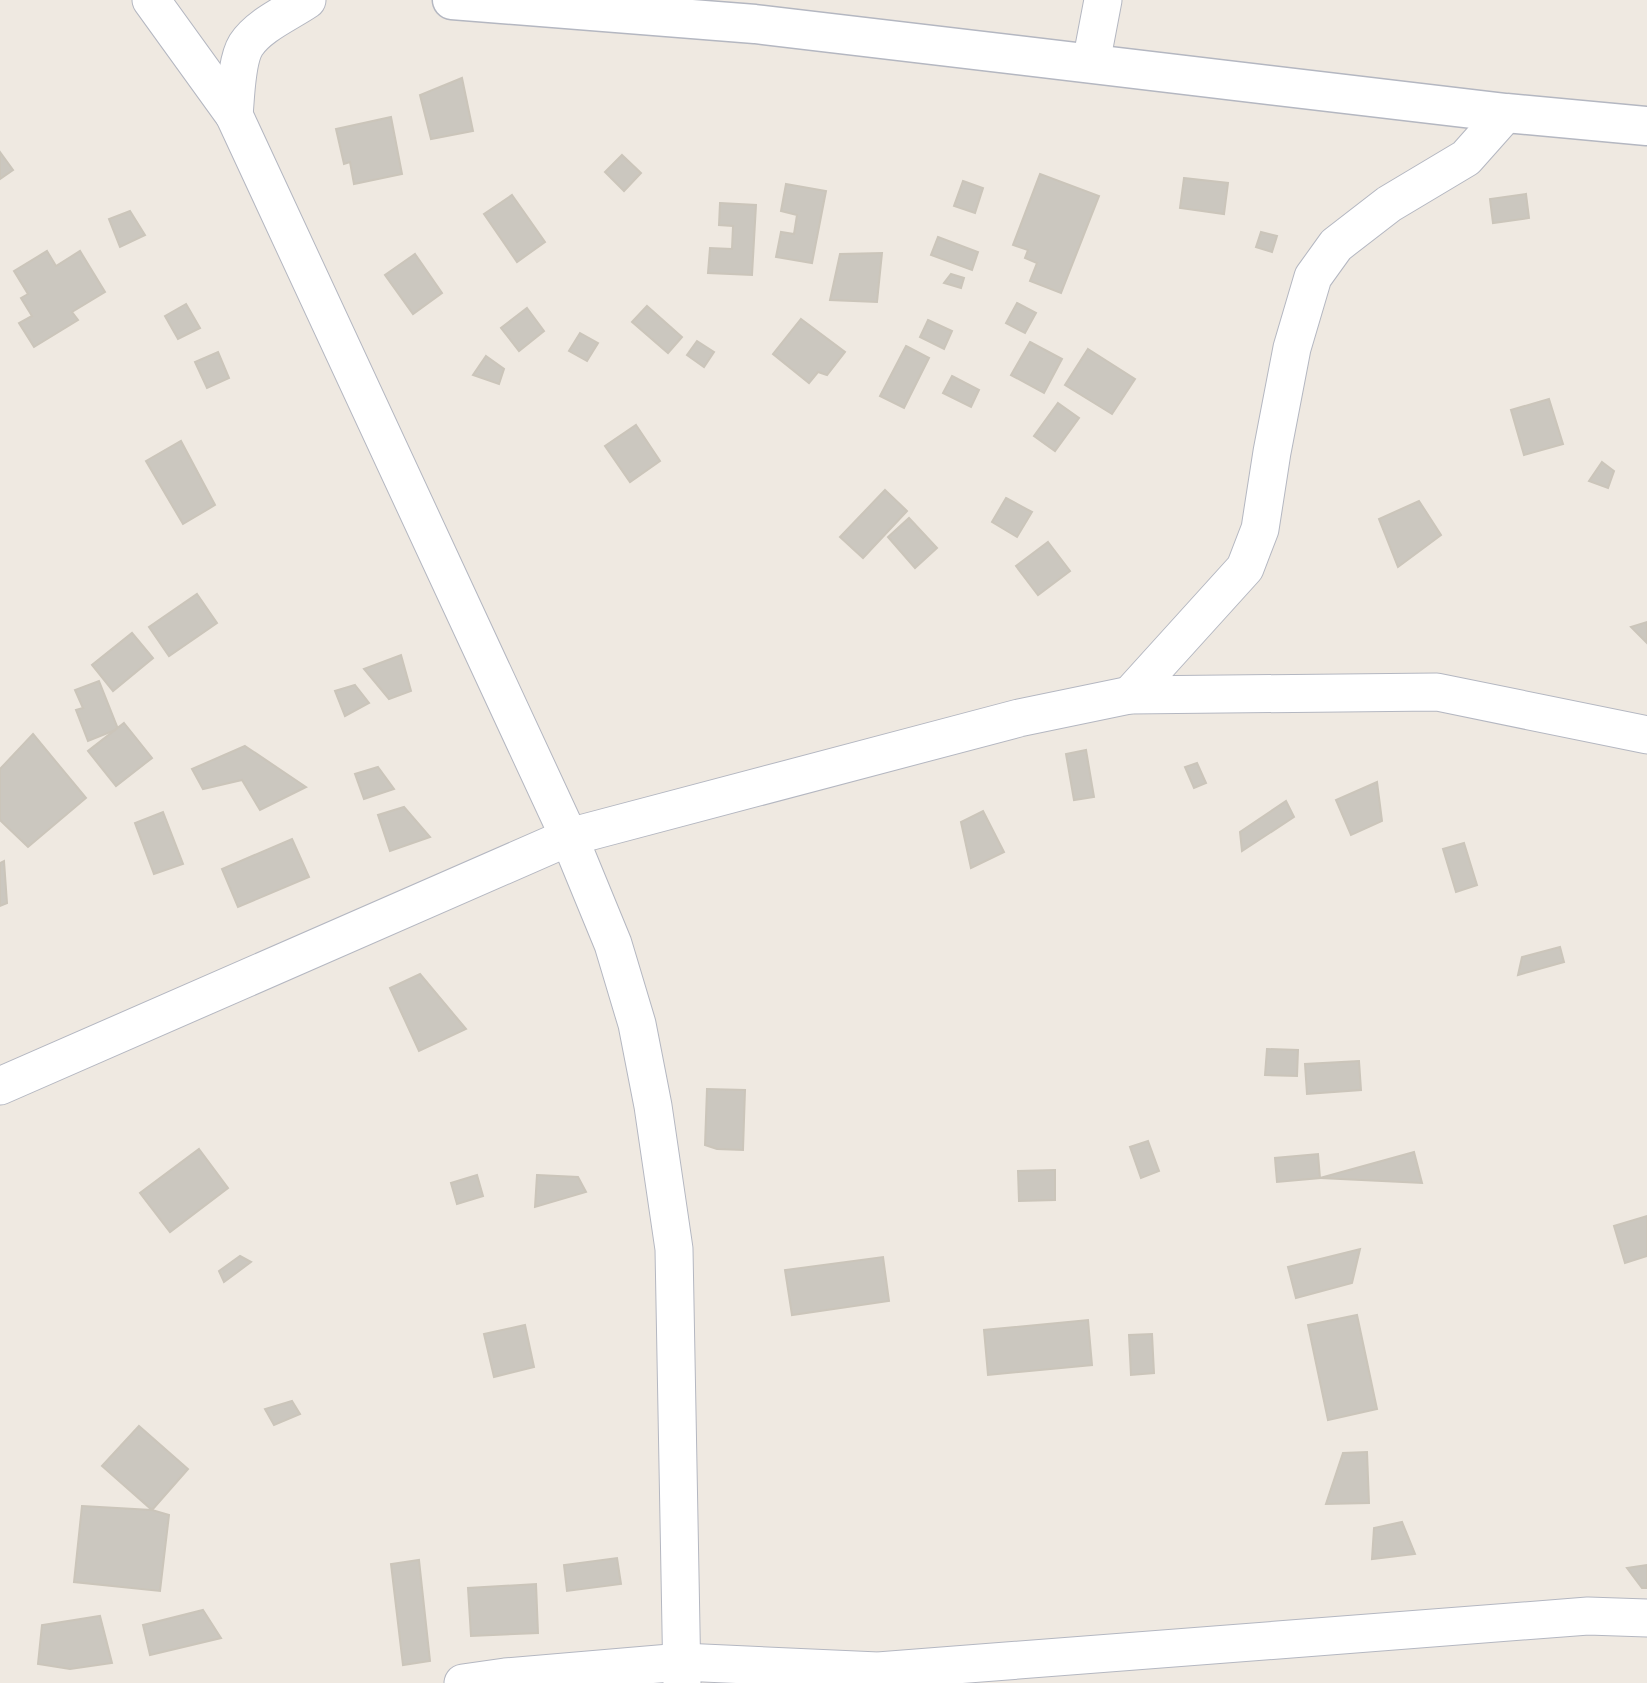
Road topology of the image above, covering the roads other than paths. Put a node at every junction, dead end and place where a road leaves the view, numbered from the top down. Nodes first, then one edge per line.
1 (151, 0) edge
2 (307, 0) edge
3 (452, 0) edge
4 (1103, 0) edge
5 (1091, 63) junction
6 (1506, 113) junction
7 (234, 115) junction
8 (1647, 126) edge
9 (1130, 695) junction
10 (1647, 735) edge
11 (569, 838) junction
12 (0, 1086) edge
13 (1647, 1618) edge
14 (682, 1673) edge
15 (463, 1683) edge

1 - 7 street
2 - 7 street
3 - 5 street
4 - 5 street
5 - 6 street
6 - 8 street
6 - 9 street
7 - 11 street
9 - 10 street
9 - 11 street
11 - 12 street
11 - 14 street
13 - 14 street
14 - 15 street

